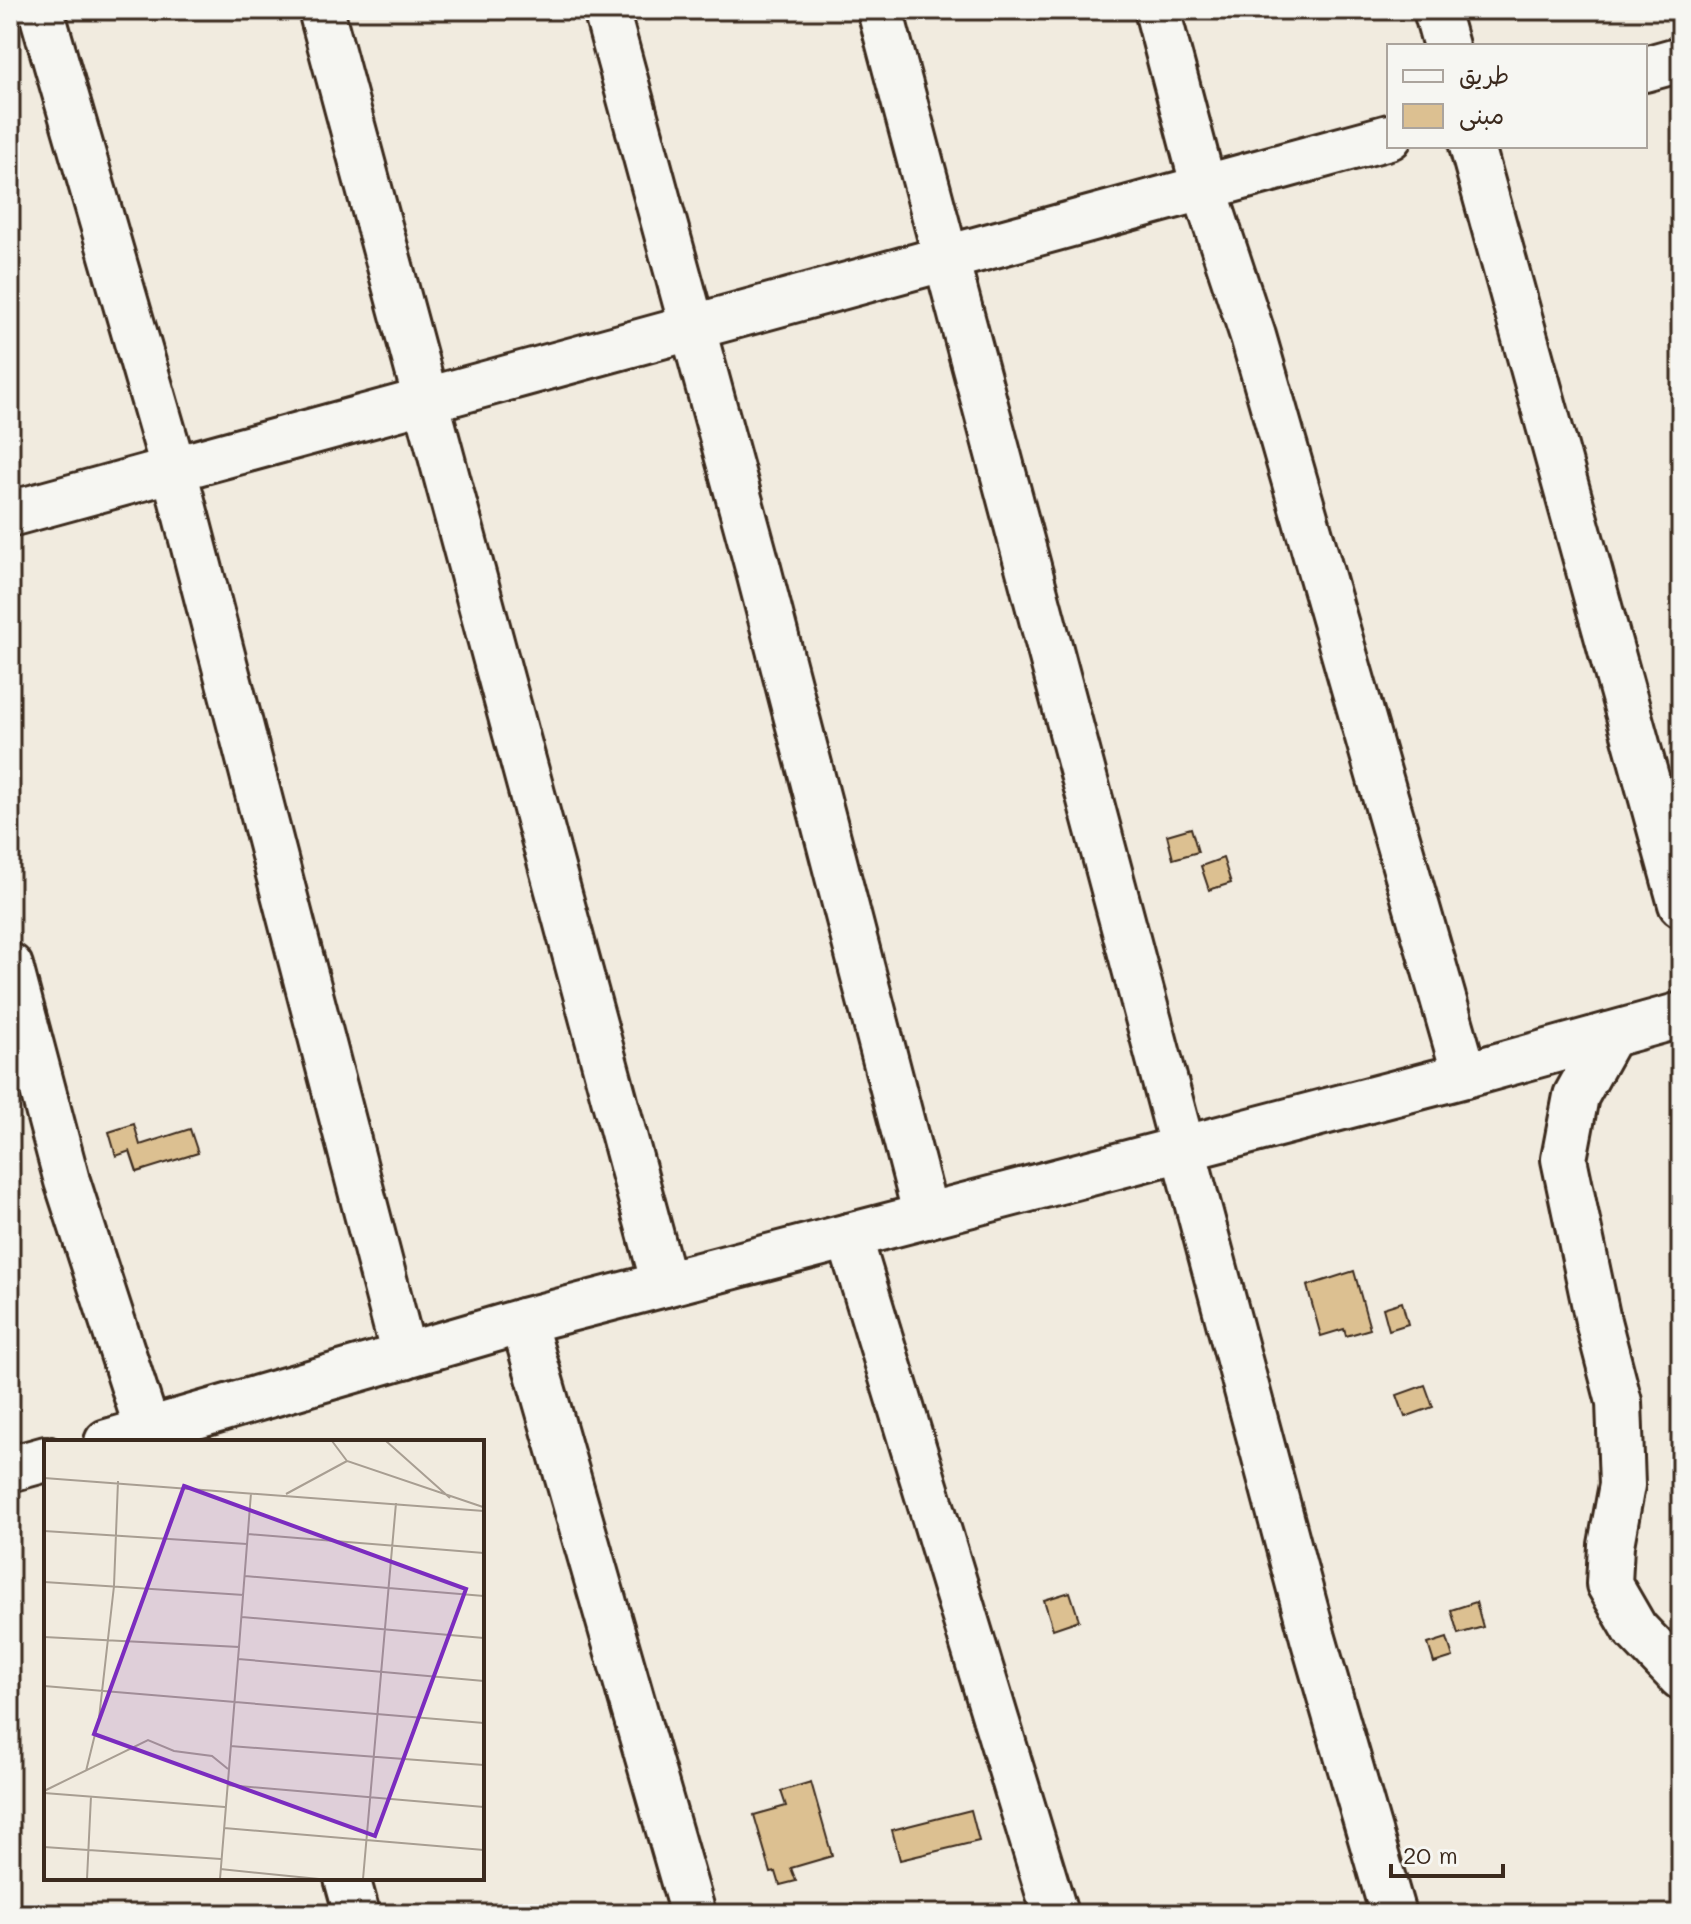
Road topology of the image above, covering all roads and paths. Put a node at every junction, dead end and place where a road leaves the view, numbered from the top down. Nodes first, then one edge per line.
1 (41, 10) edge
2 (321, 10) edge
3 (606, 10) edge
4 (880, 10) edge
5 (1157, 10) edge
6 (1436, 10) edge
7 (1445, 44) edge
8 (1681, 59) edge
9 (1647, 68) edge
10 (1387, 138) edge
11 (1473, 148) edge
12 (1204, 188) junction
13 (946, 258) junction
14 (691, 328) junction
15 (426, 400) junction
16 (174, 470) junction
17 (10, 514) edge
18 (1681, 904) edge
19 (10, 966) edge
20 (1681, 1015) edge
21 (1610, 1035) junction
22 (1465, 1075) junction
23 (1183, 1149) junction
24 (926, 1216) junction
25 (849, 1236) junction
26 (664, 1284) junction
27 (523, 1321) junction
28 (404, 1356) junction
29 (216, 1427) edge
30 (128, 1436) edge
31 (44, 1460) edge
32 (10, 1469) edge
33 (1681, 1677) edge
34 (348, 1880) edge
35 (357, 1914) edge
36 (693, 1914) edge
37 (1055, 1914) edge
38 (1393, 1914) edge

1 - 16 street
2 - 15 street
3 - 14 street
4 - 13 street
5 - 12 street
6 - 7 street
8 - 9 street
10 - 12 street
11 - 18 street
12 - 13 street
12 - 22 street
13 - 14 street
13 - 23 street
14 - 15 street
14 - 24 street
15 - 16 street
15 - 26 street
16 - 17 street
16 - 28 street
19 - 30 street
20 - 21 street
21 - 22 street
21 - 33 street
22 - 23 street
23 - 24 street
23 - 38 street
24 - 25 street
25 - 26 street
25 - 37 street
26 - 27 street
27 - 28 street
27 - 36 street
28 - 29 street
29 - 30 street
31 - 32 street
34 - 35 street

